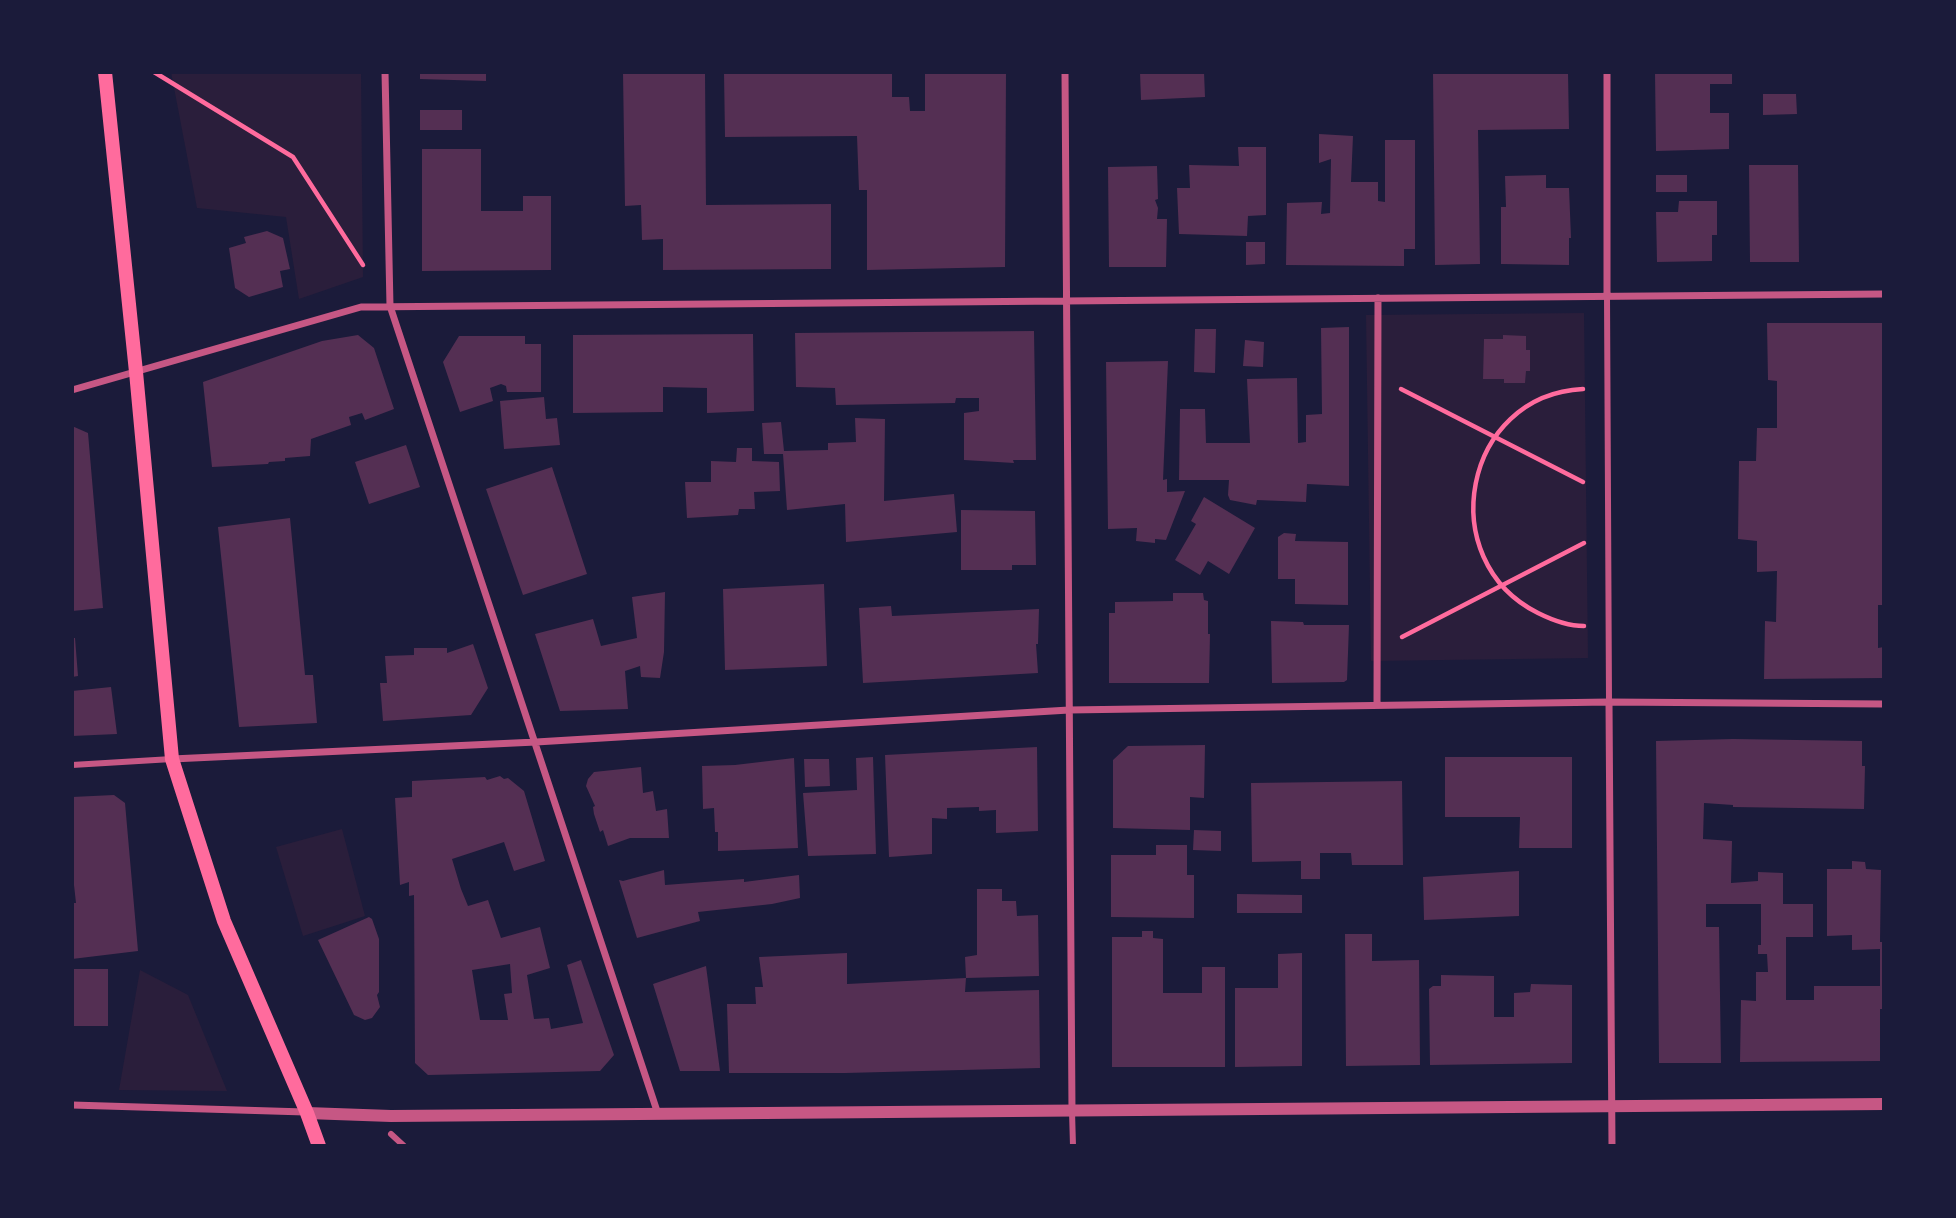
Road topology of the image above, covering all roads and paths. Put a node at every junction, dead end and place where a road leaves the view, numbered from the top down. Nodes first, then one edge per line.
1 (105, 72) edge
2 (154, 72) edge
3 (385, 72) edge
4 (1065, 72) edge
5 (1607, 72) edge
6 (1884, 294) edge
7 (1607, 296) junction
8 (1378, 298) junction
9 (1065, 300) junction
10 (390, 306) junction
11 (136, 372) junction
12 (1377, 377) junction
13 (1609, 388) junction
14 (72, 390) edge
15 (1494, 437) junction
16 (1609, 495) junction
17 (1609, 530) junction
18 (1502, 586) junction
19 (1609, 626) junction
20 (1377, 650) junction
21 (1609, 702) junction
22 (1884, 704) edge
23 (1377, 705) junction
24 (1069, 709) junction
25 (536, 742) junction
26 (172, 759) junction
27 (72, 765) edge
28 (1884, 1104) edge
29 (72, 1105) edge
30 (1612, 1107) junction
31 (1072, 1111) junction
32 (307, 1112) junction
33 (658, 1114) junction
34 (391, 1133) dead end
35 (319, 1146) edge
36 (404, 1146) edge
37 (1073, 1146) edge
38 (1612, 1146) edge

1 - 11 main road
2 - 10 path
3 - 10 street
4 - 9 street
5 - 7 street
6 - 7 street
7 - 8 street
7 - 13 street
8 - 9 street
8 - 12 street
9 - 10 street
9 - 24 street
10 - 11 street
10 - 25 street
11 - 14 street
11 - 26 main road
12 - 15 path
12 - 20 street
13 - 15 path
13 - 16 street
15 - 16 path
15 - 18 path
16 - 17 street
17 - 18 path
17 - 19 street
18 - 19 path
18 - 20 path
19 - 21 street
20 - 23 street
21 - 22 street
21 - 23 street
21 - 30 street
23 - 24 street
24 - 25 street
24 - 31 street
25 - 26 street
25 - 33 street
26 - 27 street
26 - 32 main road
28 - 30 street
29 - 32 street
30 - 31 street
30 - 38 street
31 - 33 street
31 - 37 street
32 - 33 street
32 - 35 main road
34 - 36 street

